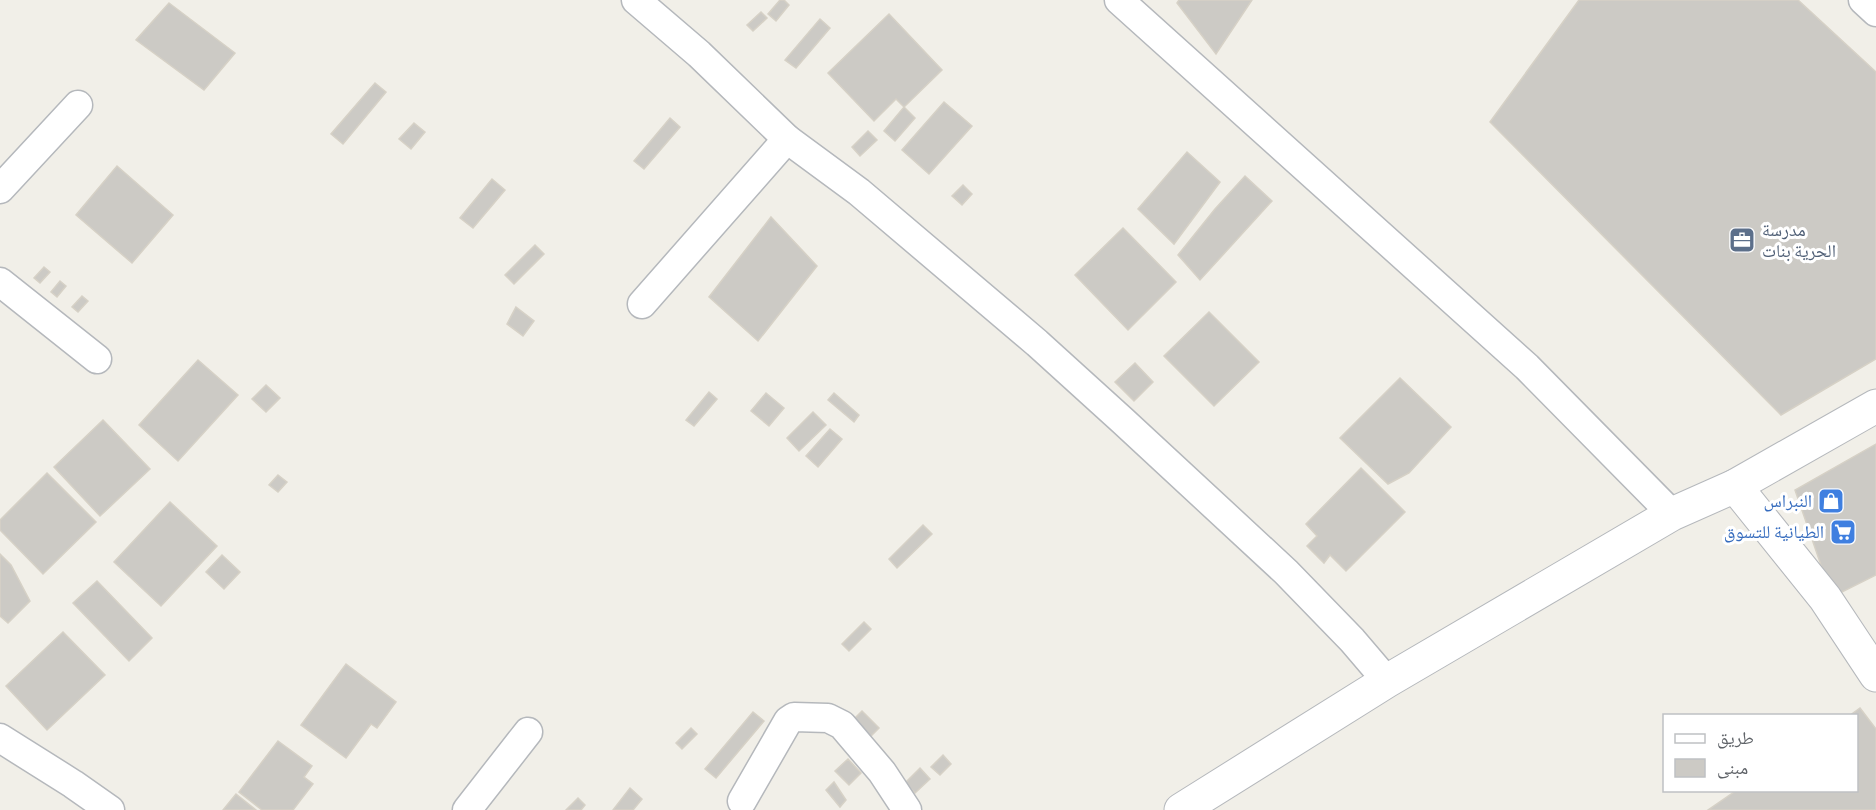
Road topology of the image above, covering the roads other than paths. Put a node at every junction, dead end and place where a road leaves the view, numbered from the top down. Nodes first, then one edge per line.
1 (636, 0) edge
2 (1119, 0) edge
3 (1863, 0) edge
4 (1876, 12) edge
5 (78, 105) dead end
6 (787, 139) junction
7 (0, 187) edge
8 (0, 282) edge
9 (642, 304) dead end
10 (97, 359) dead end
11 (1876, 406) edge
12 (1735, 486) junction
13 (1672, 514) junction
14 (1876, 675) edge
15 (1386, 681) junction
16 (528, 732) dead end
17 (0, 738) edge
18 (742, 801) dead end
19 (110, 810) edge
20 (467, 810) edge
21 (907, 810) edge
22 (1181, 810) edge

1 - 6 street
2 - 13 street
3 - 4 street
5 - 7 street
6 - 9 street
6 - 15 street
8 - 10 street
11 - 12 street
12 - 13 street
12 - 14 street
13 - 15 street
15 - 22 street
16 - 20 street
17 - 19 street
18 - 21 street

